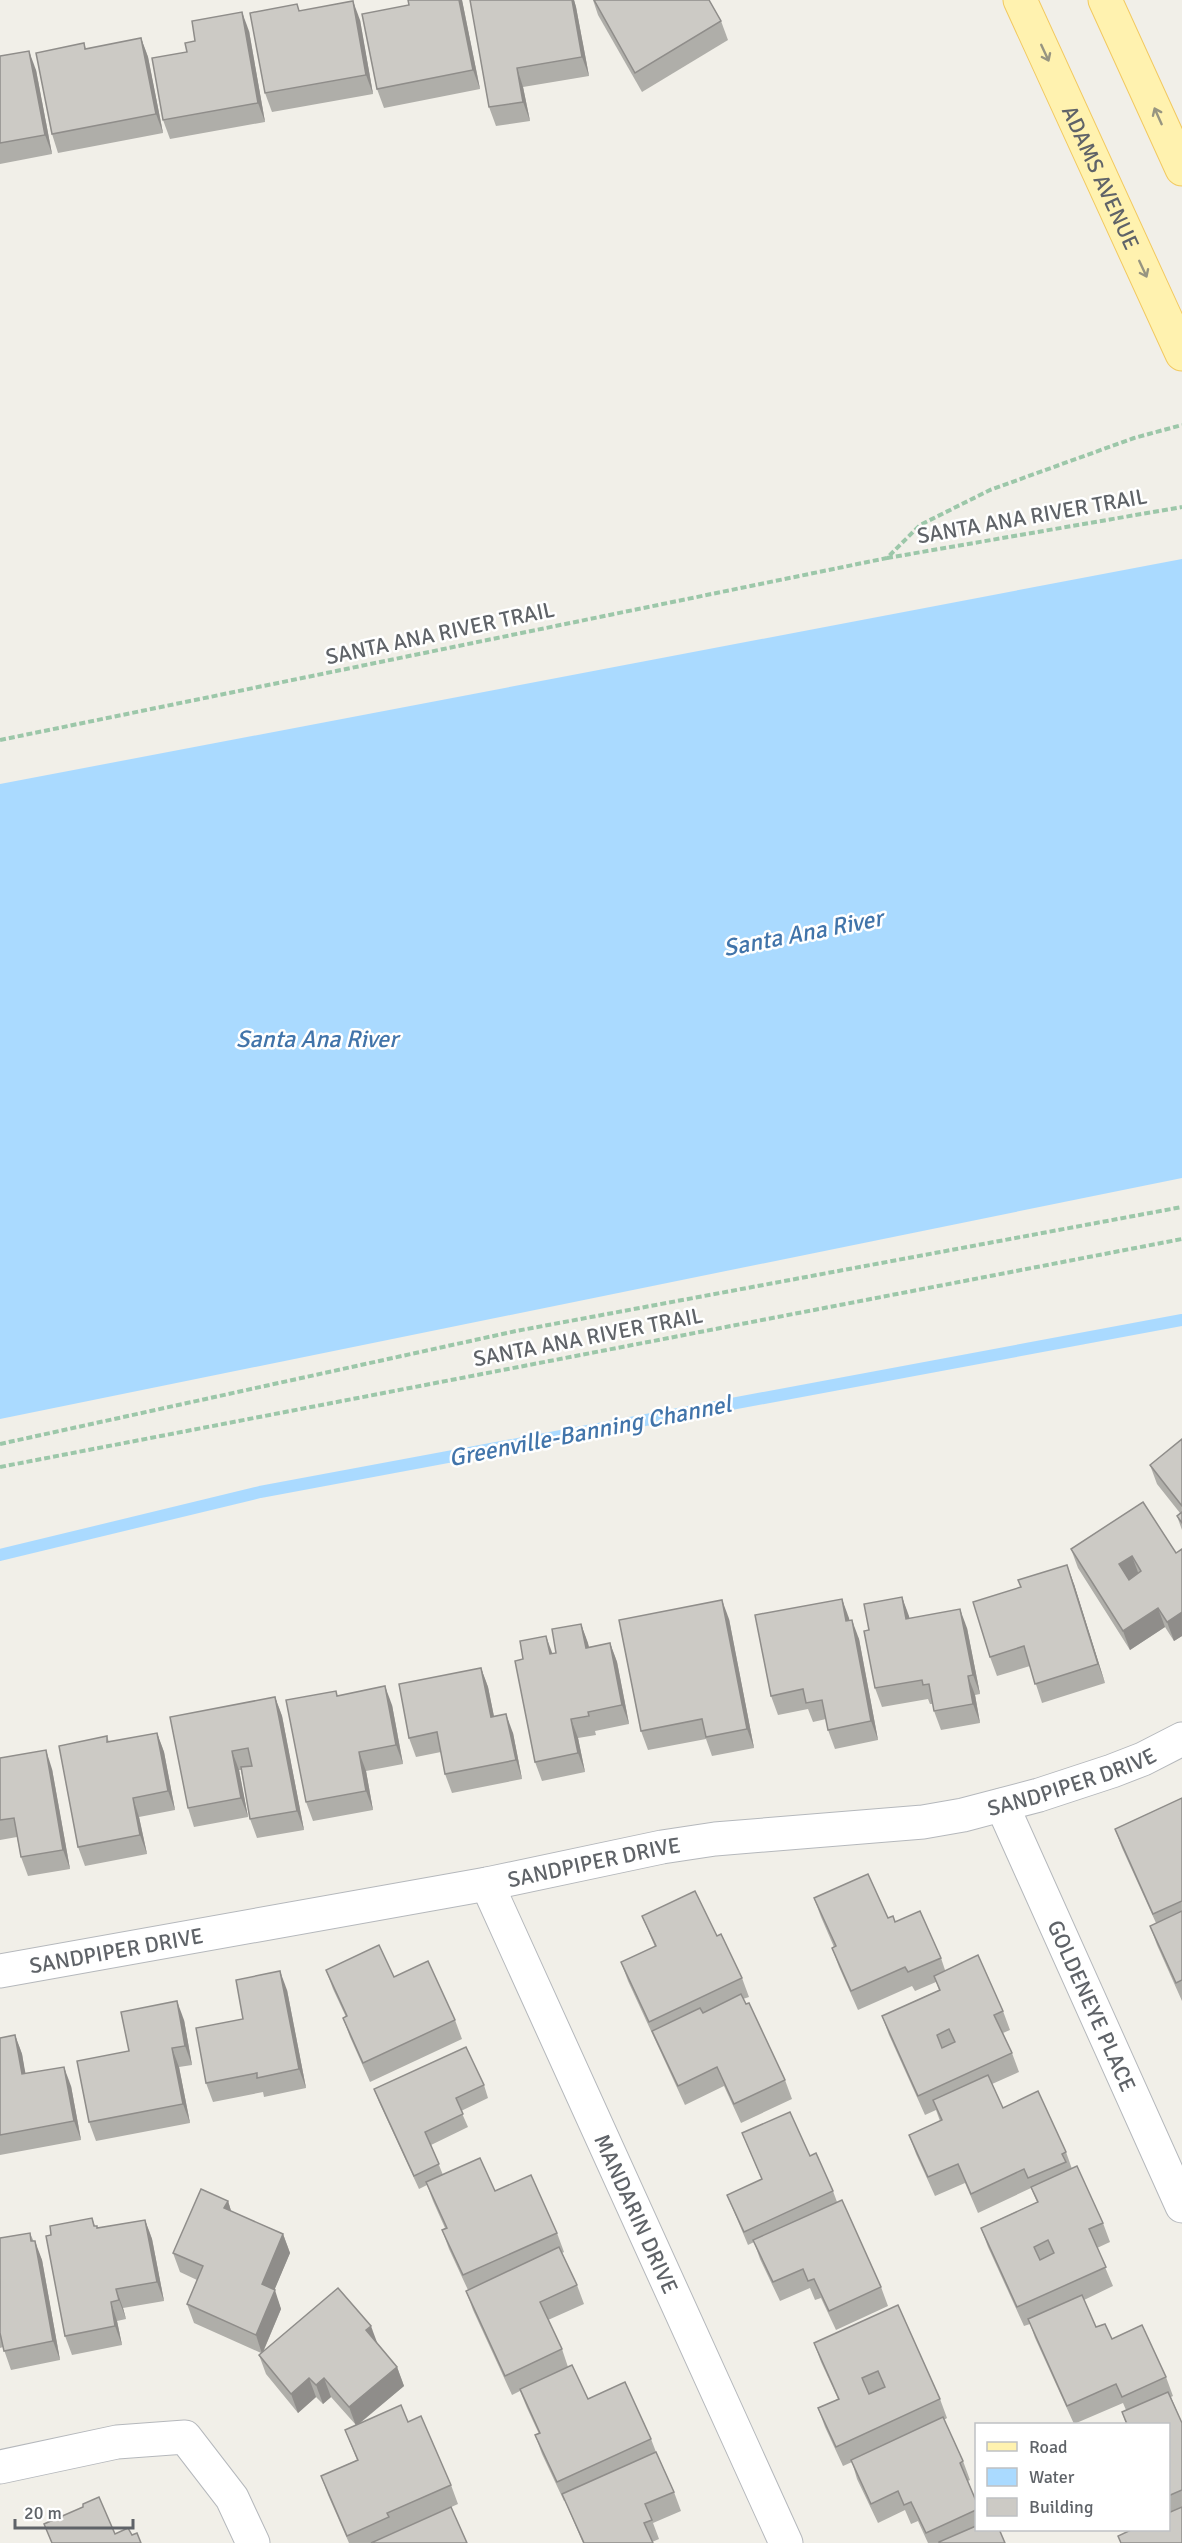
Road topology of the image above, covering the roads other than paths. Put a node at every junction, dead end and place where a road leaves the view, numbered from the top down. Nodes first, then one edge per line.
1 (1020, 0) edge
2 (1105, 0) edge
3 (1182, 169) edge
4 (1182, 354) edge
5 (1182, 1739) edge
6 (1002, 1805) junction
7 (488, 1884) junction
8 (0, 1971) edge
9 (1182, 2206) edge
10 (0, 2467) edge
11 (253, 2543) edge
12 (786, 2543) edge

1 -> 4 main road, ADAMS AVENUE
3 -> 2 main road
5 - 6 street, SANDPIPER DRIVE
6 - 7 street, SANDPIPER DRIVE
6 - 9 street, GOLDENEYE PLACE
7 - 8 street, SANDPIPER DRIVE
7 - 12 street, MANDARIN DRIVE
10 - 11 street

